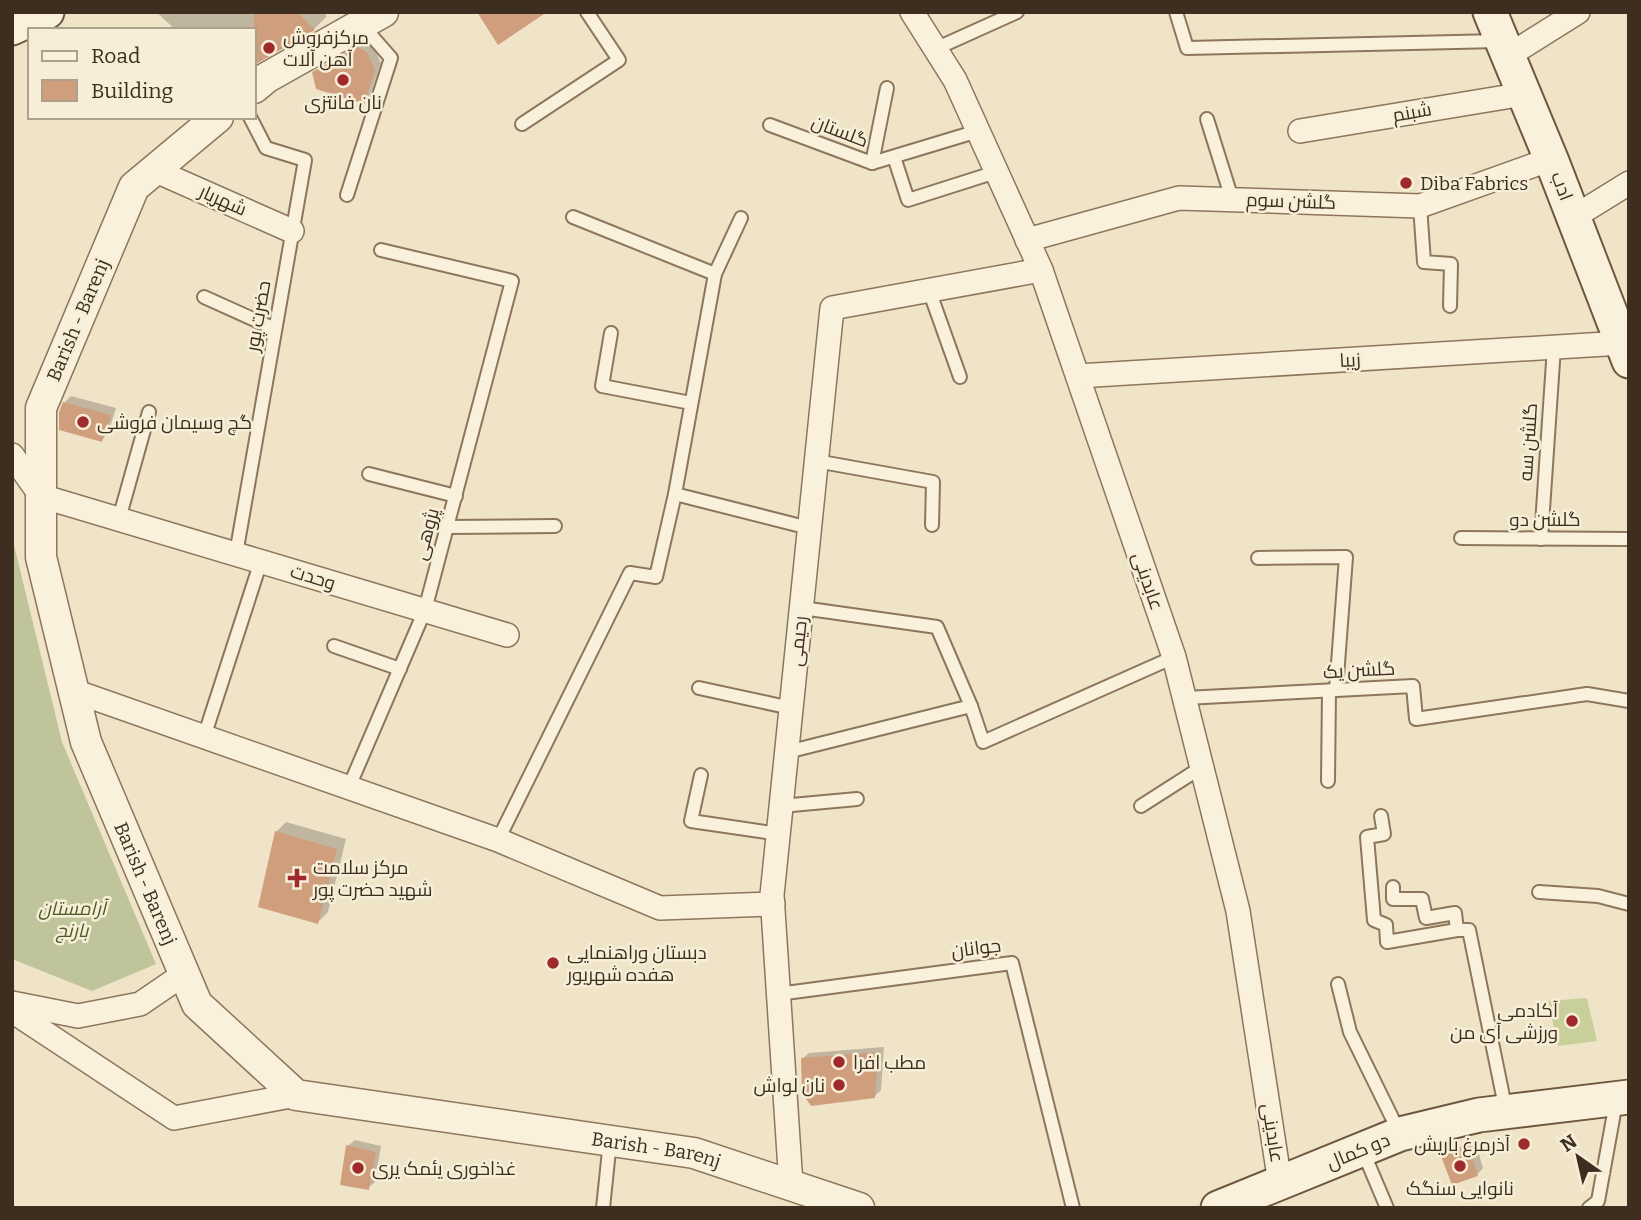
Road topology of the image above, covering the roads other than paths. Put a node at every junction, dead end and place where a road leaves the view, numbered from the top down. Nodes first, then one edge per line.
1 (47, 12) edge
2 (587, 12) edge
3 (912, 12) edge
4 (1017, 12) edge
5 (1176, 12) edge
6 (1578, 12) edge
7 (372, 18) edge
8 (12, 28) edge
9 (1500, 36) edge
10 (935, 49) junction
11 (256, 87) edge
12 (887, 88) dead end
13 (1524, 94) junction
14 (216, 119) edge
15 (251, 119) edge
16 (1207, 119) dead end
17 (522, 124) dead end
18 (770, 125) dead end
19 (978, 131) junction
20 (1300, 131) dead end
21 (894, 157) junction
22 (1552, 159) junction
23 (872, 163) junction
24 (154, 170) junction
25 (996, 172) junction
26 (1629, 183) edge
27 (346, 195) dead end
28 (1232, 200) junction
29 (1420, 206) junction
30 (573, 217) dead end
31 (1574, 217) junction
32 (741, 218) dead end
33 (292, 231) junction
34 (1027, 240) junction
35 (382, 250) dead end
36 (1041, 270) junction
37 (715, 274) junction
38 (929, 290) junction
39 (204, 297) dead end
40 (1451, 306) dead end
41 (275, 329) junction
42 (611, 333) dead end
43 (1554, 347) junction
44 (1626, 352) edge
45 (1077, 376) junction
46 (960, 377) dead end
47 (691, 403) junction
48 (149, 412) dead end
49 (12, 455) edge
50 (816, 461) junction
51 (369, 474) dead end
52 (675, 494) junction
53 (41, 496) junction
54 (456, 496) junction
55 (119, 519) junction
56 (932, 525) dead end
57 (555, 526) dead end
58 (447, 527) junction
59 (809, 528) junction
60 (1461, 538) dead end
61 (1541, 539) junction
62 (1629, 539) edge
63 (236, 554) junction
64 (1258, 558) dead end
65 (261, 561) junction
66 (802, 608) junction
67 (425, 610) junction
68 (507, 635) dead end
69 (334, 646) dead end
70 (1174, 657) junction
71 (400, 669) junction
72 (699, 688) dead end
73 (1332, 690) junction
74 (74, 691) junction
75 (1185, 698) junction
76 (1629, 701) edge
77 (971, 706) junction
78 (791, 708) junction
79 (204, 737) junction
80 (787, 752) junction
81 (1202, 766) junction
82 (701, 775) dead end
83 (1328, 781) dead end
84 (349, 787) junction
85 (857, 799) dead end
86 (782, 806) junction
87 (1140, 806) dead end
88 (1381, 816) dead end
89 (779, 834) junction
90 (498, 840) junction
91 (1393, 887) dead end
92 (1539, 892) dead end
93 (1629, 904) edge
94 (774, 905) junction
95 (1457, 930) junction
96 (184, 974) junction
97 (1338, 985) dead end
98 (778, 994) junction
99 (12, 1003) edge
100 (12, 1011) edge
101 (296, 1095) junction
102 (1623, 1098) edge
103 (1506, 1112) junction
104 (1400, 1134) junction
105 (610, 1141) junction
106 (1362, 1149) junction
107 (1280, 1183) junction
108 (791, 1185) junction
109 (603, 1208) edge
110 (859, 1208) edge
111 (1073, 1208) edge
112 (1218, 1208) edge
113 (1387, 1208) edge
114 (1590, 1208) edge

1 - 8 main road
2 - 17 lane
3 - 10 street, عابدینی
4 - 10 lane
5 - 9 lane
6 - 9 street
7 - 11 street
7 - 27 lane
9 - 13 main road, ادب
10 - 19 street, عابدینی
12 - 23 lane
13 - 20 street, شبنم
13 - 22 main road, ادب
14 - 24 street, Barish - Barenj
15 - 33 lane, حضرت پور
16 - 28 lane
18 - 23 lane, گلستان
19 - 21 lane, گلستان
19 - 25 street, عابدینی
21 - 23 lane, گلستان
21 - 25 lane
22 - 29 street, گلشن سوم
22 - 31 main road, ادب
24 - 33 street, شهریار
24 - 53 street, Barish - Barenj
25 - 34 street, عابدینی
26 - 31 street
28 - 29 street, گلشن سوم
28 - 34 street, گلشن سوم
29 - 40 lane
30 - 37 lane
31 - 44 main road, ادب
32 - 37 lane
33 - 41 lane, حضرت پور
34 - 36 street, عابدینی
35 - 54 lane, پژوهی
36 - 38 street, رحیمی
36 - 45 street, عابدینی
37 - 47 lane
38 - 46 lane
38 - 50 street, رحیمی
39 - 41 lane
41 - 63 lane, حضرت پور
42 - 47 lane
43 - 44 street, زیبا
43 - 45 street, زیبا
43 - 61 lane, گلشن سه
45 - 70 street, عابدینی
47 - 52 lane
48 - 55 lane
49 - 53 street
50 - 56 lane
50 - 59 street, رحیمی
51 - 54 lane
52 - 59 lane
52 - 90 lane
53 - 55 street, وحدت
53 - 74 street, Barish - Barenj
54 - 58 lane, پژوهی
55 - 63 street, وحدت
57 - 58 lane
58 - 67 lane, پژوهی
59 - 66 street, رحیمی
60 - 61 lane, گلشن دو
61 - 62 lane, گلشن دو
63 - 65 street, وحدت
64 - 73 lane
65 - 67 street, وحدت
65 - 79 lane
66 - 77 lane
66 - 78 street, رحیمی
67 - 68 street, وحدت
67 - 71 lane, پژوهی
69 - 71 lane
70 - 75 street, عابدینی
70 - 77 lane
71 - 84 lane, پژوهی
72 - 78 lane
73 - 75 lane, گلشن یک
73 - 76 lane, گلشن یک
73 - 83 lane
74 - 79 street
74 - 96 street, Barish - Barenj
75 - 81 street, عابدینی
77 - 80 lane
78 - 80 street, رحیمی
79 - 84 street
80 - 86 street, رحیمی
81 - 87 lane
81 - 107 street, عابدینی
82 - 89 lane
84 - 90 street
85 - 86 lane
86 - 89 street, رحیمی
88 - 95 lane
89 - 94 street, رحیمی
90 - 94 street
91 - 95 lane
92 - 93 lane
94 - 98 street, رحیمی
95 - 103 lane
96 - 99 street
96 - 101 street, Barish - Barenj
97 - 104 lane
98 - 108 street, رحیمی
98 - 111 lane, جوانان
100 - 101 street
101 - 105 street, Barish - Barenj
102 - 103 main road, دو کمال
102 - 114 lane
103 - 104 main road, دو کمال
104 - 106 main road, دو کمال
105 - 108 street, Barish - Barenj
105 - 109 lane
106 - 107 main road, دو کمال
106 - 113 lane
107 - 112 main road, دو کمال
108 - 110 street, Barish - Barenj

